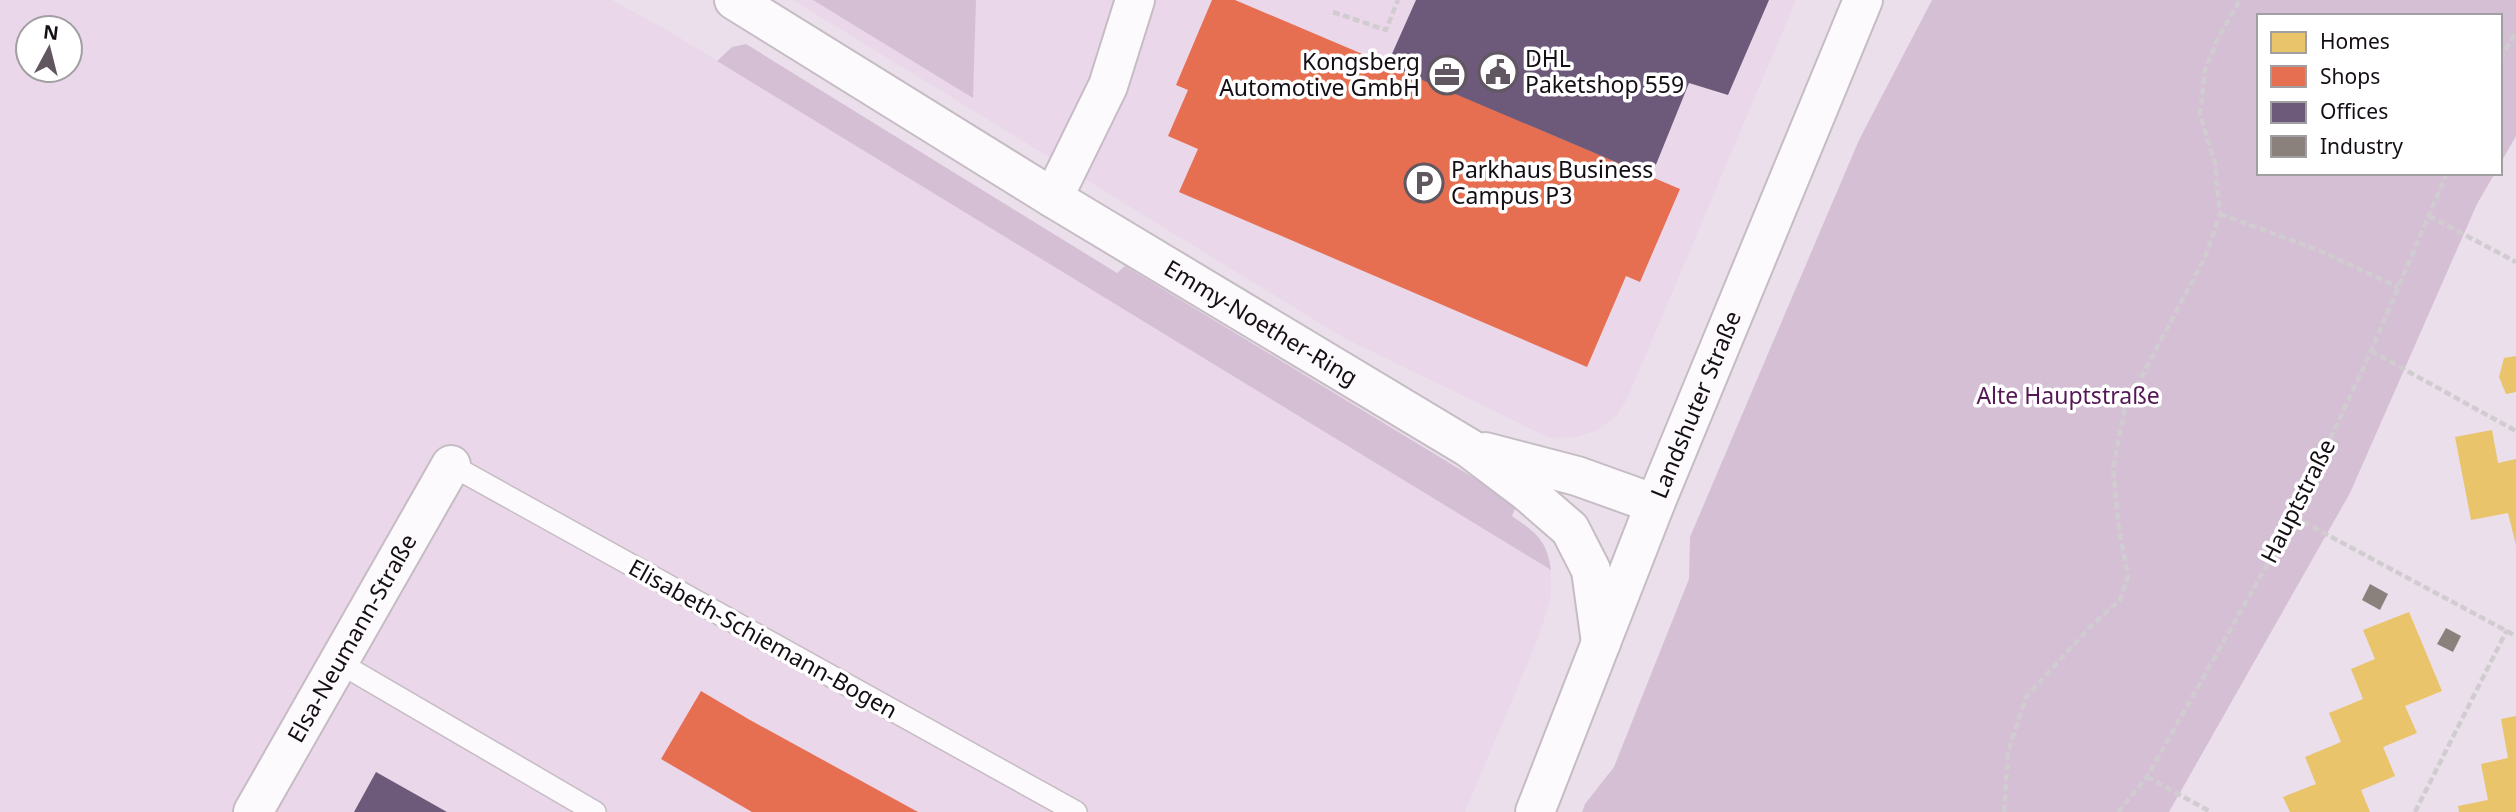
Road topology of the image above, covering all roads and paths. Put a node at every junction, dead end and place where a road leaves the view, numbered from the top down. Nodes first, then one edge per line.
1 (734, 0) edge
2 (1135, 0) edge
3 (1398, 0) edge
4 (1863, 0) edge
5 (2240, 0) edge
6 (1333, 12) dead end
7 (2516, 32) edge
8 (2502, 56) edge
9 (2446, 175) edge
10 (1053, 198) junction
11 (2220, 214) junction
12 (2429, 216) junction
13 (2516, 262) edge
14 (2398, 287) junction
15 (2371, 351) junction
16 (2516, 431) edge
17 (1469, 448) junction
18 (451, 465) joint
19 (1655, 504) junction
20 (2294, 517) junction
21 (2507, 631) junction
22 (2516, 636) edge
23 (1601, 643) junction
24 (338, 662) junction
25 (2147, 777) junction
26 (253, 812) edge
27 (595, 812) edge
28 (1076, 812) edge
29 (1535, 812) edge
30 (2004, 812) edge
31 (2118, 812) edge
32 (2211, 812) edge
33 (2415, 812) edge

1 - 10 street, Emmy-Noether-Ring
2 - 10 street
3 - 6 path
4 - 19 street, Landshuter Straße
5 - 11 path
7 - 8 path
9 - 12 path, Hauptstraße
10 - 17 street, Emmy-Noether-Ring
11 - 14 path
11 - 30 path
12 - 13 path
12 - 14 path, Hauptstraße
14 - 15 path, Hauptstraße
15 - 16 path
15 - 20 path, Hauptstraße
17 - 19 street, Emmy-Noether-Ring
17 - 23 street, Emmy-Noether-Ring
18 - 24 street, Elsa-Neumann-Straße
18 - 28 lane, Elisabeth-Schiemann-Bogen
19 - 23 street, Landshuter Straße
20 - 21 path
20 - 25 path, Hauptstraße
21 - 22 path
21 - 33 path
23 - 29 street, Landshuter Straße
24 - 26 street, Elsa-Neumann-Straße
24 - 27 lane
25 - 31 path, Hauptstraße
25 - 32 path

